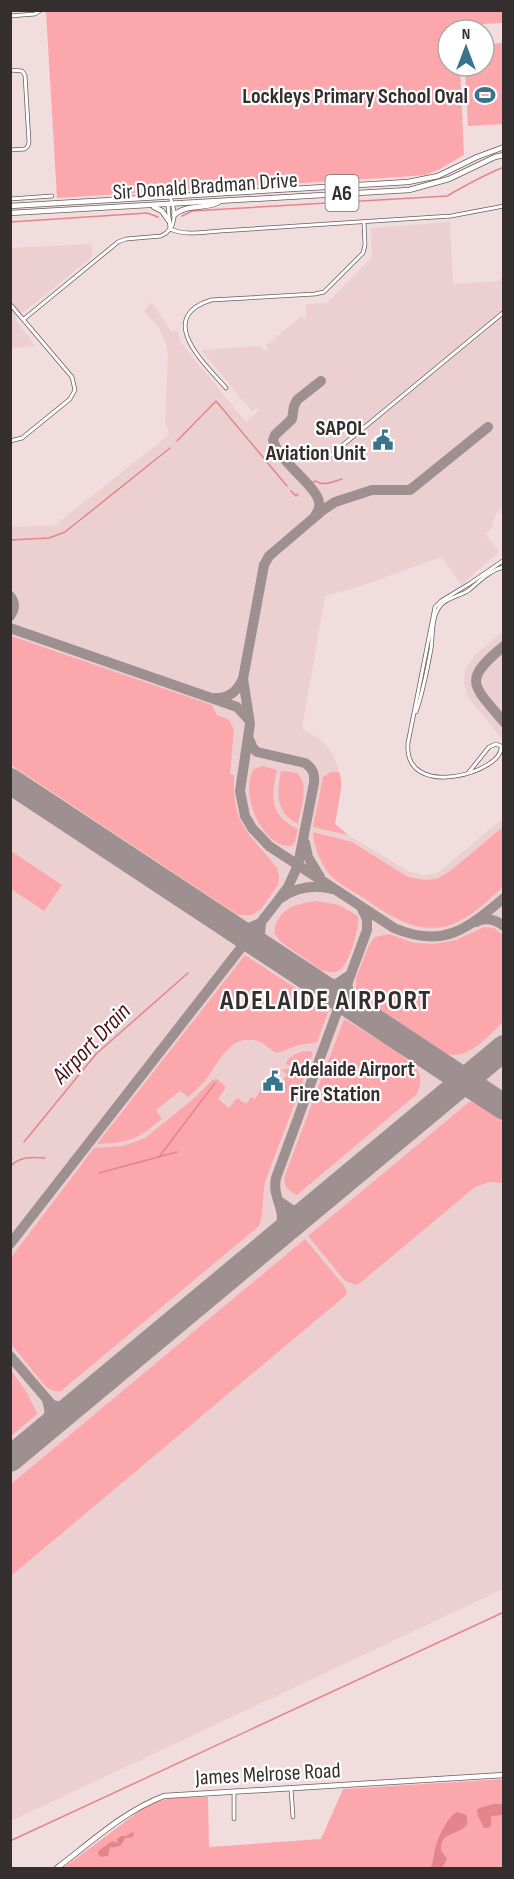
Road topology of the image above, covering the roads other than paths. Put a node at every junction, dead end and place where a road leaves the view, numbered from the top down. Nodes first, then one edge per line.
1 (41, 10) edge
2 (10, 16) edge
3 (10, 70) edge
4 (504, 147) edge
5 (10, 150) edge
6 (504, 154) edge
7 (52, 196) dead end
8 (170, 197) junction
9 (10, 199) edge
10 (222, 201) junction
11 (170, 204) junction
12 (10, 206) edge
13 (149, 206) junction
14 (504, 206) edge
15 (10, 213) edge
16 (174, 215) junction
17 (169, 221) junction
18 (364, 222) junction
19 (170, 229) junction
20 (10, 304) edge
21 (504, 312) edge
22 (24, 319) junction
23 (226, 388) dead end
24 (10, 441) edge
25 (326, 459) dead end
26 (504, 560) edge
27 (504, 567) edge
28 (414, 717) junction
29 (469, 772) junction
30 (504, 1775) edge
31 (291, 1789) junction
32 (234, 1792) junction
33 (293, 1817) dead end
34 (234, 1819) dead end
35 (57, 1869) edge

1 - 2 street
3 - 5 street
4 - 8 main road, Sir Donald Bradman Drive / A6
6 - 10 main road, Sir Donald Bradman Drive / A6
7 - 9 street
8 - 11 street
8 - 12 main road, Sir Donald Bradman Drive / A6
10 - 11 main road, Sir Donald Bradman Drive / A6
10 - 16 main road
11 - 13 main road, Sir Donald Bradman Drive / A6
11 - 16 street
11 - 17 street
13 - 15 main road, Sir Donald Bradman Drive / A6
13 - 17 main road
14 - 18 street
16 - 19 street
17 - 19 street
18 - 19 street
18 - 23 street
19 - 22 street
20 - 22 street
21 - 25 street
22 - 24 street
26 - 28 street
27 - 28 street
28 - 29 street
29 - 29 street
30 - 31 main road, James Melrose Road
31 - 32 main road, James Melrose Road
31 - 33 street
32 - 34 street
32 - 35 main road, James Melrose Road

